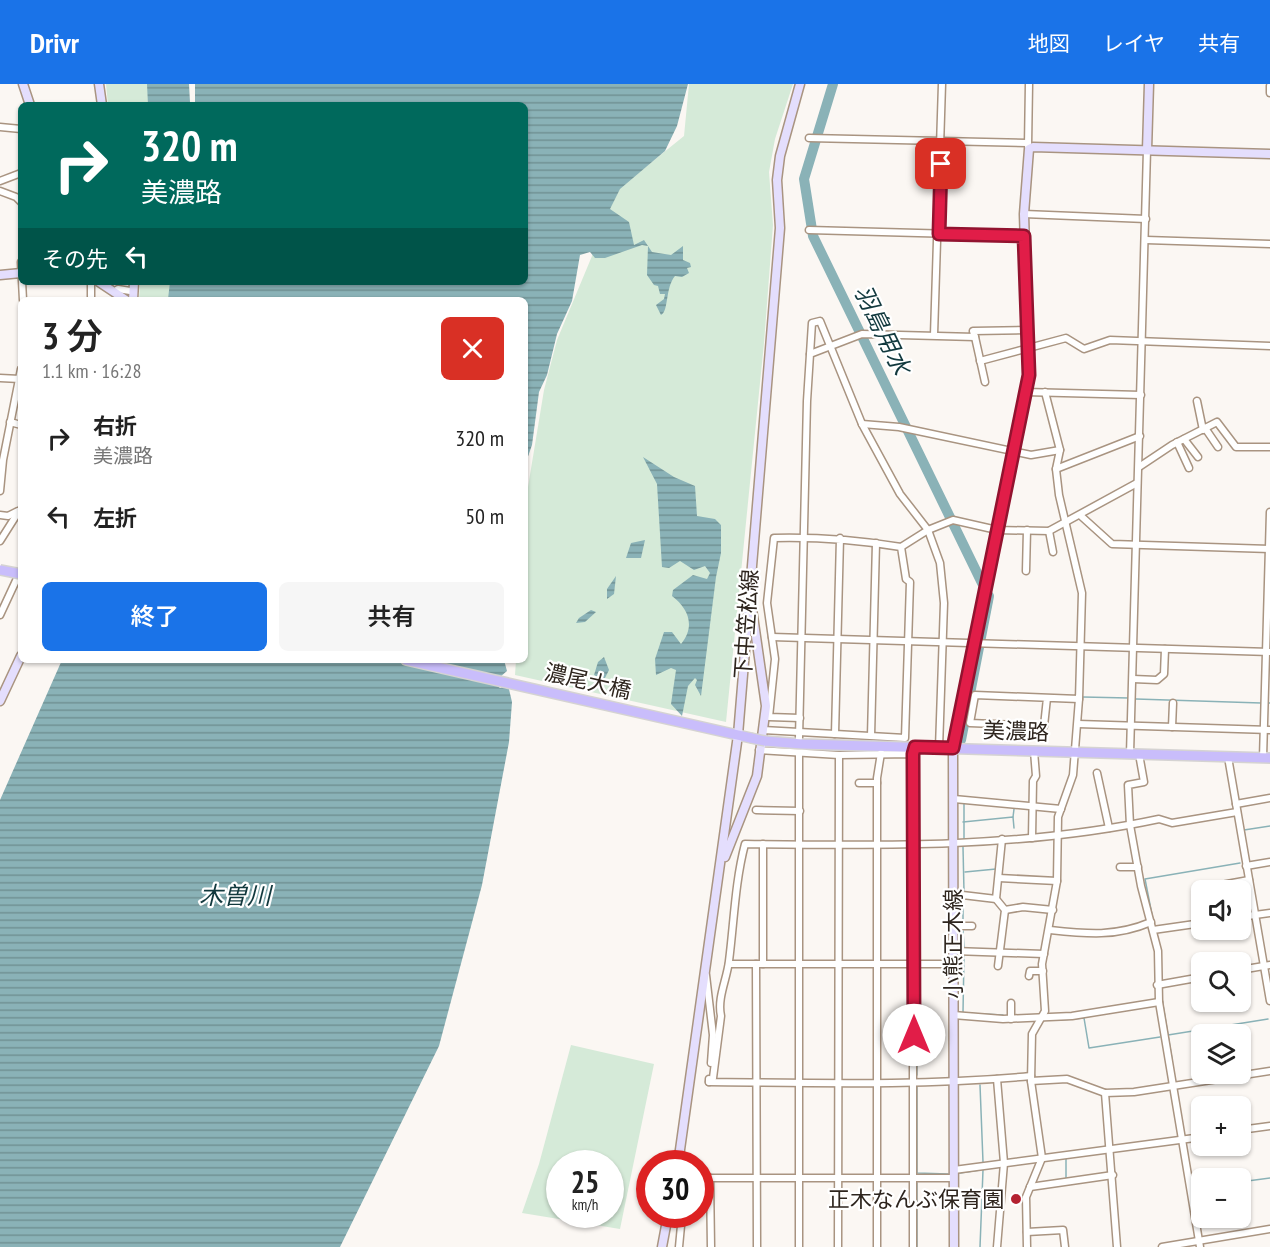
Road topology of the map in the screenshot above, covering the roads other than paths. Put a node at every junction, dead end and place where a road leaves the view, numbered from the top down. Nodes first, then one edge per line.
1 (23, 84) edge
2 (99, 84) edge
3 (800, 84) edge
4 (942, 84) edge
5 (1029, 84) edge
6 (1149, 84) edge
7 (1270, 86) edge
8 (1270, 93) edge
9 (29, 102) edge
10 (102, 102) edge
11 (0, 128) edge
12 (18, 129) edge
13 (809, 138) dead end
14 (941, 141) junction
15 (1028, 146) junction
16 (1147, 150) junction
17 (1270, 154) edge
18 (18, 174) edge
19 (0, 181) edge
20 (0, 191) edge
21 (18, 198) edge
22 (1024, 214) junction
23 (1146, 219) junction
24 (809, 230) dead end
25 (939, 234) junction
26 (1024, 236) junction
27 (1146, 240) junction
28 (1270, 244) edge
29 (18, 273) edge
30 (0, 275) edge
31 (104, 285) edge
32 (132, 286) edge
33 (114, 292) junction
34 (122, 297) edge
35 (1028, 330) junction
36 (934, 335) junction
37 (975, 338) junction
38 (1143, 342) junction
39 (830, 346) junction
40 (1270, 346) edge
41 (1029, 348) junction
42 (810, 354) junction
43 (980, 361) junction
44 (0, 378) edge
45 (18, 379) edge
46 (985, 382) dead end
47 (18, 388) edge
48 (1025, 392) junction
49 (1045, 392) junction
50 (1141, 395) junction
51 (1197, 401) dead end
52 (10, 423) junction
53 (18, 424) edge
54 (862, 424) junction
55 (1204, 429) junction
56 (1140, 436) junction
57 (1184, 439) junction
58 (1177, 442) junction
59 (1218, 447) dead end
60 (1270, 447) edge
61 (1013, 450) junction
62 (1060, 450) junction
63 (1198, 457) dead end
64 (1139, 467) junction
65 (1189, 468) dead end
66 (1056, 469) junction
67 (1137, 483) junction
68 (0, 490) edge
69 (1270, 512) edge
70 (18, 513) edge
71 (0, 515) edge
72 (18, 515) edge
73 (1081, 516) junction
74 (1065, 522) junction
75 (928, 530) junction
76 (997, 530) junction
77 (1027, 530) junction
78 (1049, 531) junction
79 (805, 537) junction
80 (840, 538) junction
81 (0, 541) edge
82 (876, 543) junction
83 (1136, 545) junction
84 (901, 547) junction
85 (1269, 549) edge
86 (1053, 552) dead end
87 (0, 570) edge
88 (1026, 571) dead end
89 (18, 572) edge
90 (18, 577) edge
91 (749, 587) junction
92 (2, 603) edge
93 (0, 615) edge
94 (772, 637) junction
95 (802, 637) junction
96 (837, 638) junction
97 (874, 639) junction
98 (908, 641) junction
99 (943, 642) junction
100 (978, 643) junction
101 (1081, 645) junction
102 (1134, 647) junction
103 (1165, 648) junction
104 (1268, 652) edge
105 (18, 662) edge
106 (419, 663) edge
107 (1133, 679) junction
108 (1047, 698) junction
109 (1079, 699) junction
110 (0, 701) edge
111 (1173, 703) dead end
112 (800, 718) junction
113 (965, 723) junction
114 (1078, 724) junction
115 (1131, 726) junction
116 (1172, 727) junction
117 (763, 730) junction
118 (1267, 730) edge
119 (726, 733) joint
120 (835, 734) junction
121 (738, 735) junction
122 (800, 735) junction
123 (871, 736) junction
124 (905, 738) junction
125 (939, 748) junction
126 (953, 748) junction
127 (759, 750) junction
128 (914, 751) junction
129 (1034, 751) junction
130 (1074, 752) junction
131 (799, 753) junction
132 (880, 753) junction
133 (1135, 754) junction
134 (839, 755) junction
135 (1228, 757) junction
136 (1267, 758) edge
137 (1097, 773) dead end
138 (859, 783) dead end
139 (878, 783) junction
140 (1270, 798) edge
141 (954, 799) junction
142 (1032, 807) junction
143 (1237, 808) junction
144 (1061, 809) junction
145 (756, 810) dead end
146 (800, 811) junction
147 (1130, 825) junction
148 (1109, 828) junction
149 (1058, 835) junction
150 (1032, 838) junction
151 (1002, 839) junction
152 (763, 844) junction
153 (838, 844) junction
154 (877, 844) junction
155 (913, 844) junction
156 (954, 844) junction
157 (799, 845) junction
158 (1270, 862) edge
159 (1246, 866) junction
160 (1120, 867) dead end
161 (1138, 867) junction
162 (999, 878) junction
163 (718, 880) junction
164 (1249, 880) edge
165 (1057, 881) junction
166 (954, 894) junction
167 (1251, 894) edge
168 (996, 899) junction
169 (1005, 910) junction
170 (1053, 910) junction
171 (1270, 913) edge
172 (1251, 915) edge
173 (1254, 915) junction
174 (1151, 922) junction
175 (1191, 925) edge
176 (954, 926) junction
177 (972, 926) dead end
178 (1050, 930) junction
179 (1153, 930) junction
180 (954, 951) junction
181 (1000, 953) junction
182 (1044, 954) junction
183 (729, 964) junction
184 (760, 964) junction
185 (798, 964) junction
186 (838, 964) junction
187 (878, 964) junction
188 (913, 964) junction
189 (954, 964) junction
190 (1267, 965) edge
191 (998, 966) dead end
192 (1251, 968) edge
193 (705, 969) junction
194 (1043, 971) junction
195 (1029, 976) dead end
196 (1191, 979) edge
197 (1157, 985) junction
198 (1270, 1000) edge
199 (1159, 1002) junction
200 (1011, 1003) dead end
201 (953, 1015) junction
202 (1043, 1018) junction
203 (1011, 1019) junction
204 (1270, 1071) edge
205 (1031, 1078) junction
206 (997, 1079) junction
207 (709, 1082) junction
208 (878, 1082) junction
209 (914, 1082) junction
210 (756, 1083) junction
211 (799, 1083) junction
212 (839, 1083) junction
213 (954, 1083) junction
214 (1173, 1086) junction
215 (1105, 1094) junction
216 (1270, 1126) edge
217 (1251, 1129) edge
218 (1191, 1138) edge
219 (1182, 1139) junction
220 (1110, 1148) junction
221 (682, 1150) edge
222 (1042, 1158) junction
223 (1004, 1163) junction
224 (954, 1174) junction
225 (1113, 1176) junction
226 (799, 1177) junction
227 (914, 1177) junction
228 (714, 1178) edge
229 (757, 1178) junction
230 (837, 1178) junction
231 (878, 1178) junction
232 (1030, 1187) junction
233 (666, 1228) edge
234 (681, 1228) edge
235 (711, 1228) edge
236 (1270, 1229) edge
237 (1027, 1232) junction
238 (1199, 1244) edge
239 (662, 1247) edge
240 (679, 1247) edge
241 (711, 1247) edge
242 (757, 1247) edge
243 (799, 1247) edge
244 (838, 1247) edge
245 (878, 1247) edge
246 (913, 1247) edge
247 (954, 1247) edge
248 (997, 1247) edge
249 (1027, 1247) edge
250 (1065, 1247) edge
251 (1117, 1247) edge
252 (1162, 1247) edge

1 - 9 main road
2 - 10 main road
3 - 91 main road, 下中笠松線
4 - 14 street
5 - 15 street
6 - 16 main road
7 - 8 street
11 - 12 street
13 - 14 street
14 - 15 street
14 - 25 street
15 - 16 main road
15 - 22 main road, 小熊正木線
16 - 17 main road
16 - 23 street
18 - 19 street
20 - 21 street
22 - 23 street
22 - 26 main road, 小熊正木線
23 - 27 street
24 - 25 street
25 - 26 street
25 - 36 street
26 - 35 main road, 小熊正木線
27 - 28 street
27 - 38 street
29 - 30 main road
31 - 33 main road
32 - 33 street
33 - 34 main road
35 - 37 street
35 - 41 main road, 小熊正木線
36 - 37 street
36 - 39 street
37 - 43 street
38 - 40 street
38 - 41 street
38 - 50 street
39 - 42 street
39 - 42 street
39 - 54 street
41 - 43 street
41 - 48 main road, 小熊正木線
42 - 79 street
43 - 46 street
44 - 45 street
47 - 52 street
48 - 49 street
48 - 61 main road, 小熊正木線
49 - 50 street
49 - 62 street
50 - 56 street
51 - 55 street
52 - 53 street
52 - 68 street
54 - 61 street
54 - 75 street
55 - 57 street
55 - 59 street
55 - 60 street
56 - 64 street
56 - 66 street
57 - 58 street
57 - 63 street
58 - 64 street
58 - 65 street
61 - 62 street
61 - 76 main road, 小熊正木線
62 - 66 street
64 - 67 street
66 - 74 street
67 - 73 street
67 - 83 street
69 - 85 street
70 - 71 street
72 - 81 street
73 - 74 street
73 - 83 street
74 - 78 street
74 - 101 street
75 - 76 street
75 - 84 street
75 - 99 street
76 - 77 street
76 - 100 main road, 小熊正木線
77 - 78 street
77 - 88 street
78 - 86 street
79 - 80 street
79 - 94 street
79 - 95 street
80 - 82 street
80 - 96 street
82 - 84 street
82 - 97 street
83 - 85 street
83 - 102 street
84 - 98 street
85 - 104 street
87 - 89 main road, bridge
90 - 92 street
91 - 117 main road
91 - 121 main road, 下中笠松線
92 - 93 street
94 - 95 street
94 - 112 street
95 - 96 street
95 - 112 street
96 - 97 street
96 - 120 street
97 - 98 street
97 - 123 street
98 - 99 street
98 - 124 street
99 - 100 street
99 - 125 street
100 - 101 street
100 - 113 main road, 小熊正木線
101 - 102 street
101 - 109 street
102 - 103 street
102 - 107 street
103 - 104 street
103 - 107 street
104 - 118 street
105 - 110 main road
106 - 119 main road, 濃尾大橋
107 - 115 street
108 - 109 street
108 - 113 street
108 - 113 street
109 - 114 street
111 - 116 street
112 - 122 street
113 - 126 main road, 小熊正木線
114 - 115 street
114 - 130 street
115 - 116 street
115 - 133 street
116 - 118 street
117 - 122 street
117 - 127 main road
118 - 136 street
119 - 121 main road, 美濃路
120 - 122 street
120 - 123 street
121 - 128 main road, 美濃路, bridge
121 - 163 main road, 下中笠松線
123 - 124 street
124 - 128 street
125 - 126 main road, 美濃路
125 - 128 main road, 美濃路
126 - 129 main road, 美濃路
126 - 141 main road, 小熊正木線
127 - 131 street
127 - 163 main road
128 - 132 street
128 - 155 street
129 - 130 main road, 美濃路
129 - 142 street
130 - 133 main road, 美濃路
130 - 144 street
131 - 134 street
131 - 146 street
132 - 134 street
132 - 139 street
133 - 135 main road, 美濃路
133 - 147 street
134 - 153 street
135 - 136 main road, 美濃路
135 - 143 street
137 - 148 street
138 - 139 street
139 - 154 street
140 - 143 street
141 - 142 street
141 - 156 main road, 小熊正木線
142 - 144 street
142 - 150 street
143 - 147 street
143 - 159 street
144 - 149 street
145 - 146 street
146 - 157 street
147 - 148 street
147 - 161 street
148 - 149 street
149 - 150 street
149 - 165 street
150 - 151 street
151 - 156 street
151 - 162 street
152 - 157 street
152 - 183 street
152 - 184 street
153 - 154 street
153 - 157 street
153 - 186 street
154 - 155 street
154 - 187 street
155 - 156 street
155 - 188 street
156 - 166 main road, 小熊正木線
157 - 185 street
158 - 159 street
159 - 164 street
160 - 161 street
161 - 174 street
162 - 165 street
162 - 168 street
163 - 193 main road, 下中笠松線
165 - 170 street
166 - 168 street
166 - 176 main road, 小熊正木線
167 - 173 street
168 - 169 street
169 - 170 street
169 - 181 street
170 - 178 street
171 - 173 street
172 - 173 street
173 - 190 street
174 - 178 street
174 - 179 street
175 - 179 street
176 - 177 street
176 - 180 main road, 小熊正木線
178 - 182 street
179 - 197 street
180 - 181 street
180 - 189 main road, 小熊正木線
181 - 182 street
181 - 191 street
182 - 194 street
183 - 184 street
183 - 207 street
184 - 185 street
184 - 210 street
185 - 186 street
185 - 211 street
186 - 187 street
186 - 212 street
187 - 188 street
187 - 208 street
188 - 189 street
188 - 209 street
189 - 201 main road, 小熊正木線
190 - 192 street
190 - 198 street
193 - 207 street
193 - 221 main road, 下中笠松線
194 - 195 street
194 - 202 street
196 - 197 street
197 - 199 street
199 - 202 street
199 - 214 street
200 - 203 street
201 - 203 street
201 - 213 main road, 小熊正木線
202 - 203 street
202 - 205 street
204 - 214 street
205 - 206 street
205 - 215 street
205 - 222 street
206 - 213 street
206 - 223 street
207 - 210 street
208 - 209 street
208 - 212 street
208 - 231 street
209 - 213 street
209 - 227 street
210 - 211 street
210 - 229 street
211 - 212 street
211 - 226 street
212 - 230 street
213 - 224 main road, 小熊正木線
214 - 215 street
214 - 219 street
215 - 220 street
216 - 217 street
218 - 219 street
219 - 220 street
219 - 238 street
220 - 222 street
220 - 225 street
222 - 223 street
222 - 232 street
223 - 224 street
223 - 248 street
224 - 227 street
224 - 247 main road, 小熊正木線
225 - 232 street
225 - 251 street
226 - 229 street
226 - 230 street
226 - 243 street
227 - 231 street
227 - 246 street
228 - 229 street
229 - 242 street
230 - 231 street
230 - 244 street
231 - 245 street
232 - 237 street
233 - 239 main road
234 - 240 street
235 - 241 street
236 - 238 street
237 - 249 street
237 - 250 street
238 - 252 street

